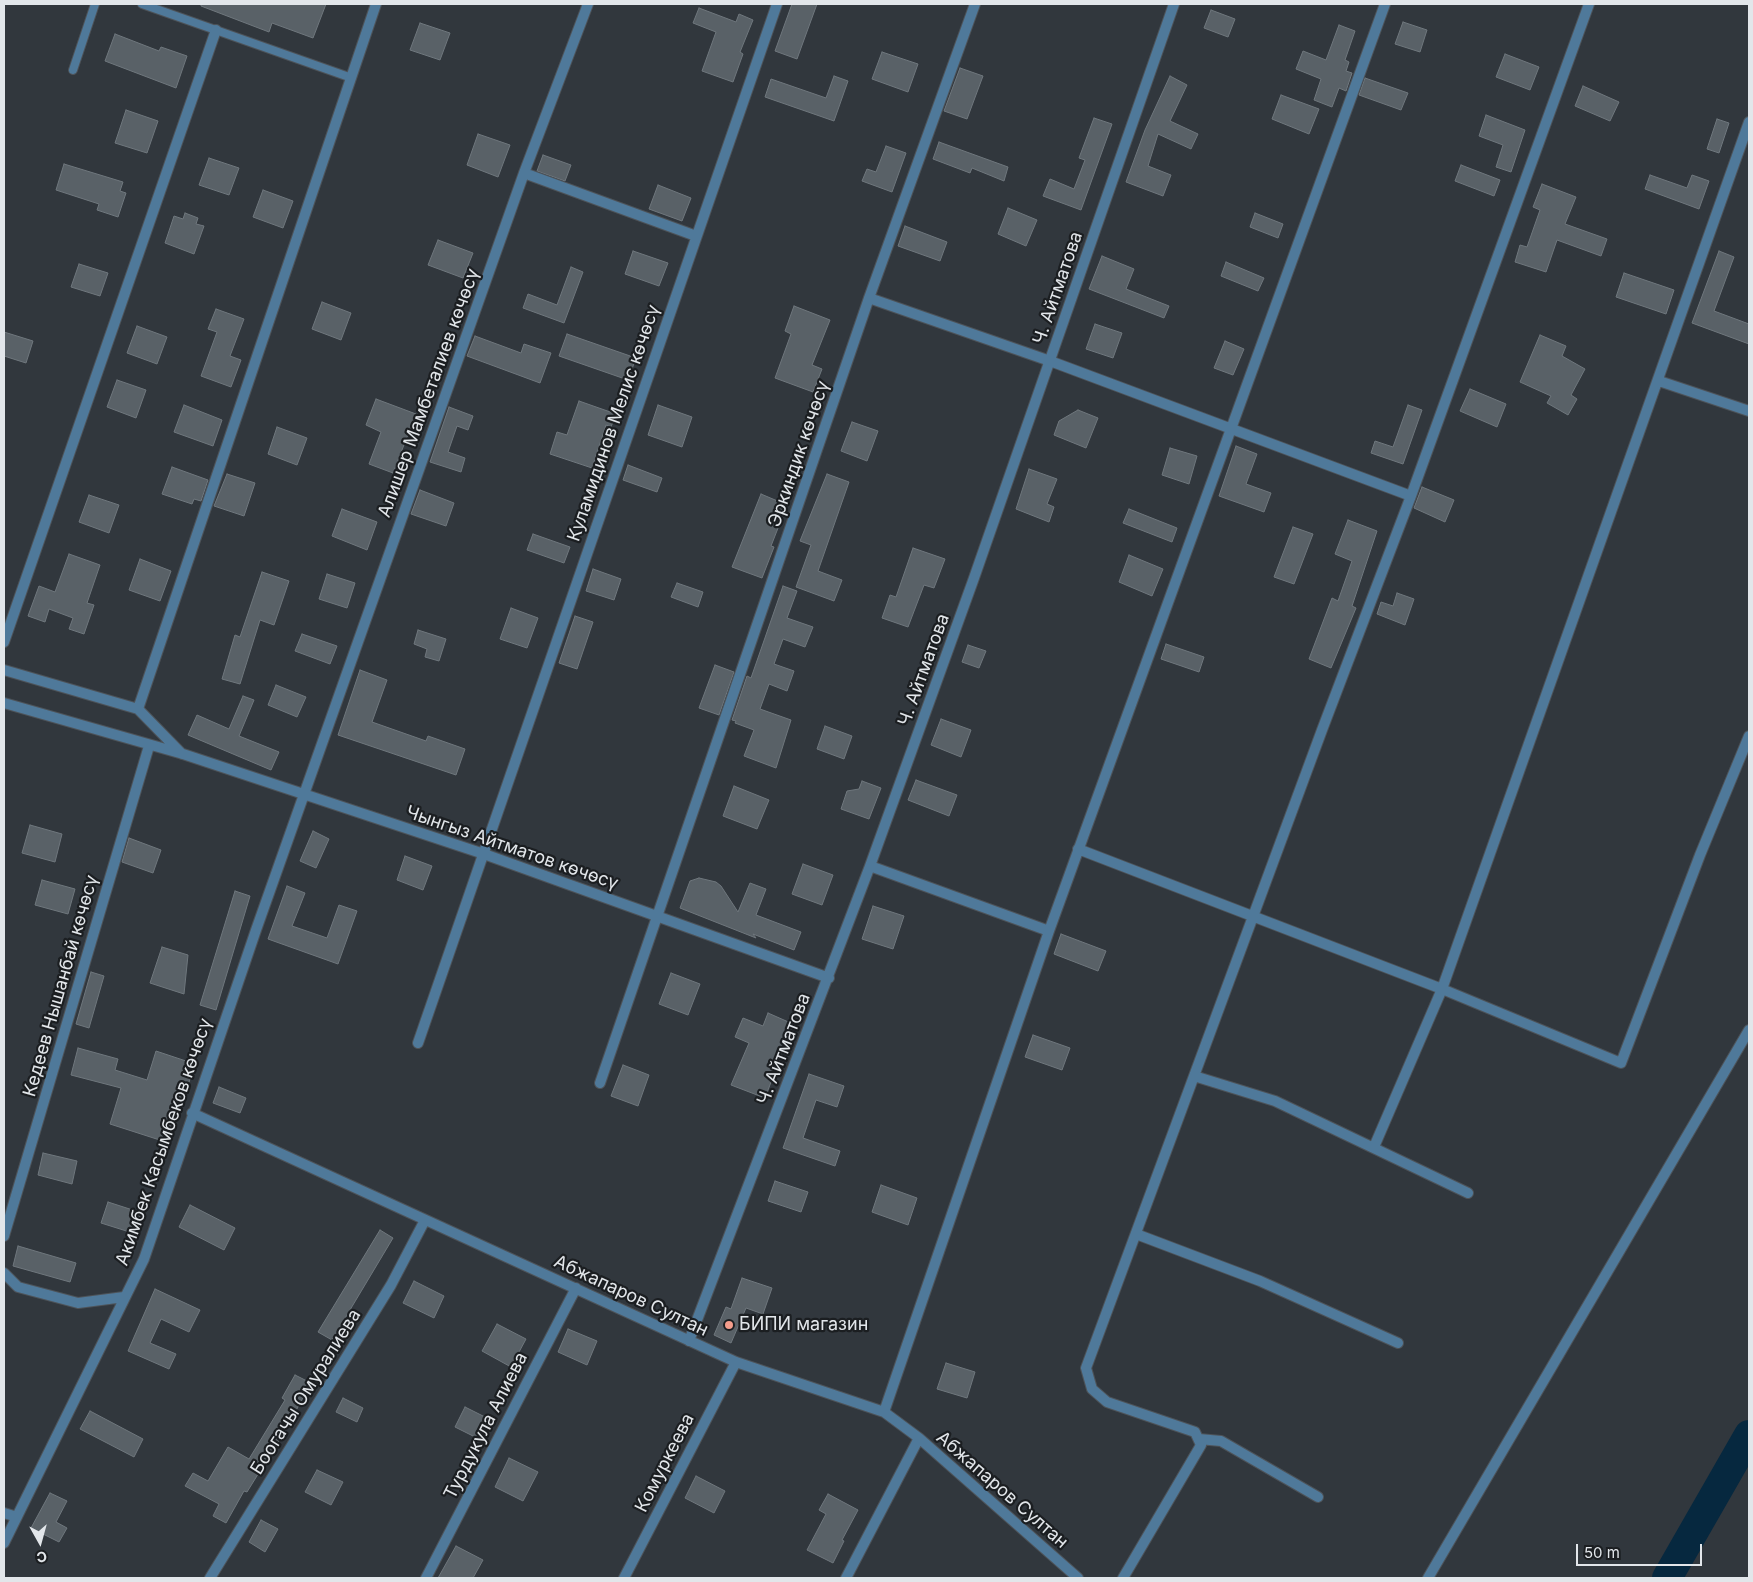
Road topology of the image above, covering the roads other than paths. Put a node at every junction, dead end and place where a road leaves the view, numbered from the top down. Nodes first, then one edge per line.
1 (95, 4) edge
2 (142, 4) edge
3 (376, 4) edge
4 (588, 4) edge
5 (777, 4) edge
6 (974, 4) edge
7 (1174, 4) edge
8 (1385, 4) edge
9 (1589, 4) edge
10 (216, 30) junction
11 (73, 70) dead end
12 (349, 77) junction
13 (1749, 122) edge
14 (524, 173) junction
15 (696, 236) junction
16 (870, 298) junction
17 (1050, 361) junction
18 (1659, 381) junction
19 (1749, 411) edge
20 (1231, 429) junction
21 (1411, 496) junction
22 (4, 642) edge
23 (4, 670) edge
24 (4, 703) edge
25 (138, 709) junction
26 (1749, 736) edge
27 (149, 746) junction
28 (183, 754) junction
29 (304, 795) junction
30 (1078, 849) junction
31 (484, 854) junction
32 (870, 866) junction
33 (658, 916) junction
34 (1253, 916) junction
35 (1049, 931) junction
36 (828, 978) junction
37 (1442, 989) junction
38 (1749, 1030) edge
39 (418, 1043) dead end
40 (1194, 1076) junction
41 (600, 1083) dead end
42 (192, 1113) junction
43 (1374, 1147) junction
44 (1468, 1193) dead end
45 (425, 1220) junction
46 (1136, 1234) junction
47 (4, 1236) edge
48 (4, 1273) edge
49 (576, 1288) junction
50 (124, 1298) junction
51 (689, 1342) junction
52 (1398, 1343) dead end
53 (736, 1362) junction
54 (884, 1412) junction
55 (918, 1438) junction
56 (1199, 1439) junction
57 (1318, 1497) dead end
58 (4, 1513) edge
59 (17, 1517) junction
60 (4, 1543) edge
61 (1064, 1573) edge
62 (210, 1578) edge
63 (426, 1578) edge
64 (624, 1578) edge
65 (846, 1578) edge
66 (1078, 1578) edge
67 (1123, 1578) edge
68 (1428, 1578) edge

1 - 11 lane
2 - 10 lane
3 - 12 street
4 - 14 street, Алишер Мамбеталиев көчөсү
5 - 15 street, Куламидинов Мелис көчөсү
6 - 16 street, Эркиндик көчөсү
7 - 17 street, Ч. Айтматова
8 - 20 street
9 - 21 street
10 - 12 lane
10 - 22 street
12 - 25 street
13 - 18 street
14 - 15 street
14 - 29 street, Алишер Мамбеталиев көчөсү
15 - 31 street, Куламидинов Мелис көчөсү
16 - 17 street
16 - 33 street, Эркиндик көчөсү
17 - 20 street
17 - 32 street, Ч. Айтматова
18 - 19 street
18 - 37 street
20 - 21 street
20 - 30 street
21 - 34 street
23 - 25 street, Чынгыз Айтматов көчөсү
24 - 27 street, Чынгыз Айтматов көчөсү
25 - 28 street, Чынгыз Айтматов көчөсү
26 - 37 street
27 - 28 street, Чынгыз Айтматов көчөсү
27 - 47 street, Кедеев Нышанбай көчөсү
28 - 29 street, Чынгыз Айтматов көчөсү
29 - 31 street, Чынгыз Айтматов көчөсү
29 - 42 street, Акимбек Касымбеков көчөсү
30 - 34 street
30 - 35 street
31 - 33 street, Чынгыз Айтматов көчөсү
31 - 39 street, Куламидинов Мелис көчөсү
32 - 35 street
32 - 36 street, Ч. Айтматова
33 - 36 street, Чынгыз Айтматов көчөсү
33 - 41 street, Эркиндик көчөсү
34 - 37 street
34 - 40 street
35 - 54 street
36 - 51 street, Ч. Айтматова
37 - 43 street
38 - 68 street
40 - 43 street
40 - 46 street
42 - 45 street, Абжапаров Султан
42 - 50 street, Акимбек Касымбеков көчөсү
43 - 44 street
45 - 49 street, Абжапаров Султан
45 - 62 street, Боогачы Омуралиева
46 - 52 street
46 - 56 street
48 - 50 street
49 - 51 street, Абжапаров Султан
49 - 63 street, Турдукула Алиева
50 - 59 street, Акимбек Касымбеков көчөсү
51 - 53 street, Абжапаров Султан
53 - 54 street, Абжапаров Султан
53 - 64 street, Комуркеева
54 - 55 street, Абжапаров Султан
55 - 61 street, Абжапаров Султан
55 - 65 street
56 - 57 street
56 - 67 street
58 - 59 street
59 - 60 street, Акимбек Касымбеков көчөсү
61 - 66 street, Абжапаров Султан

